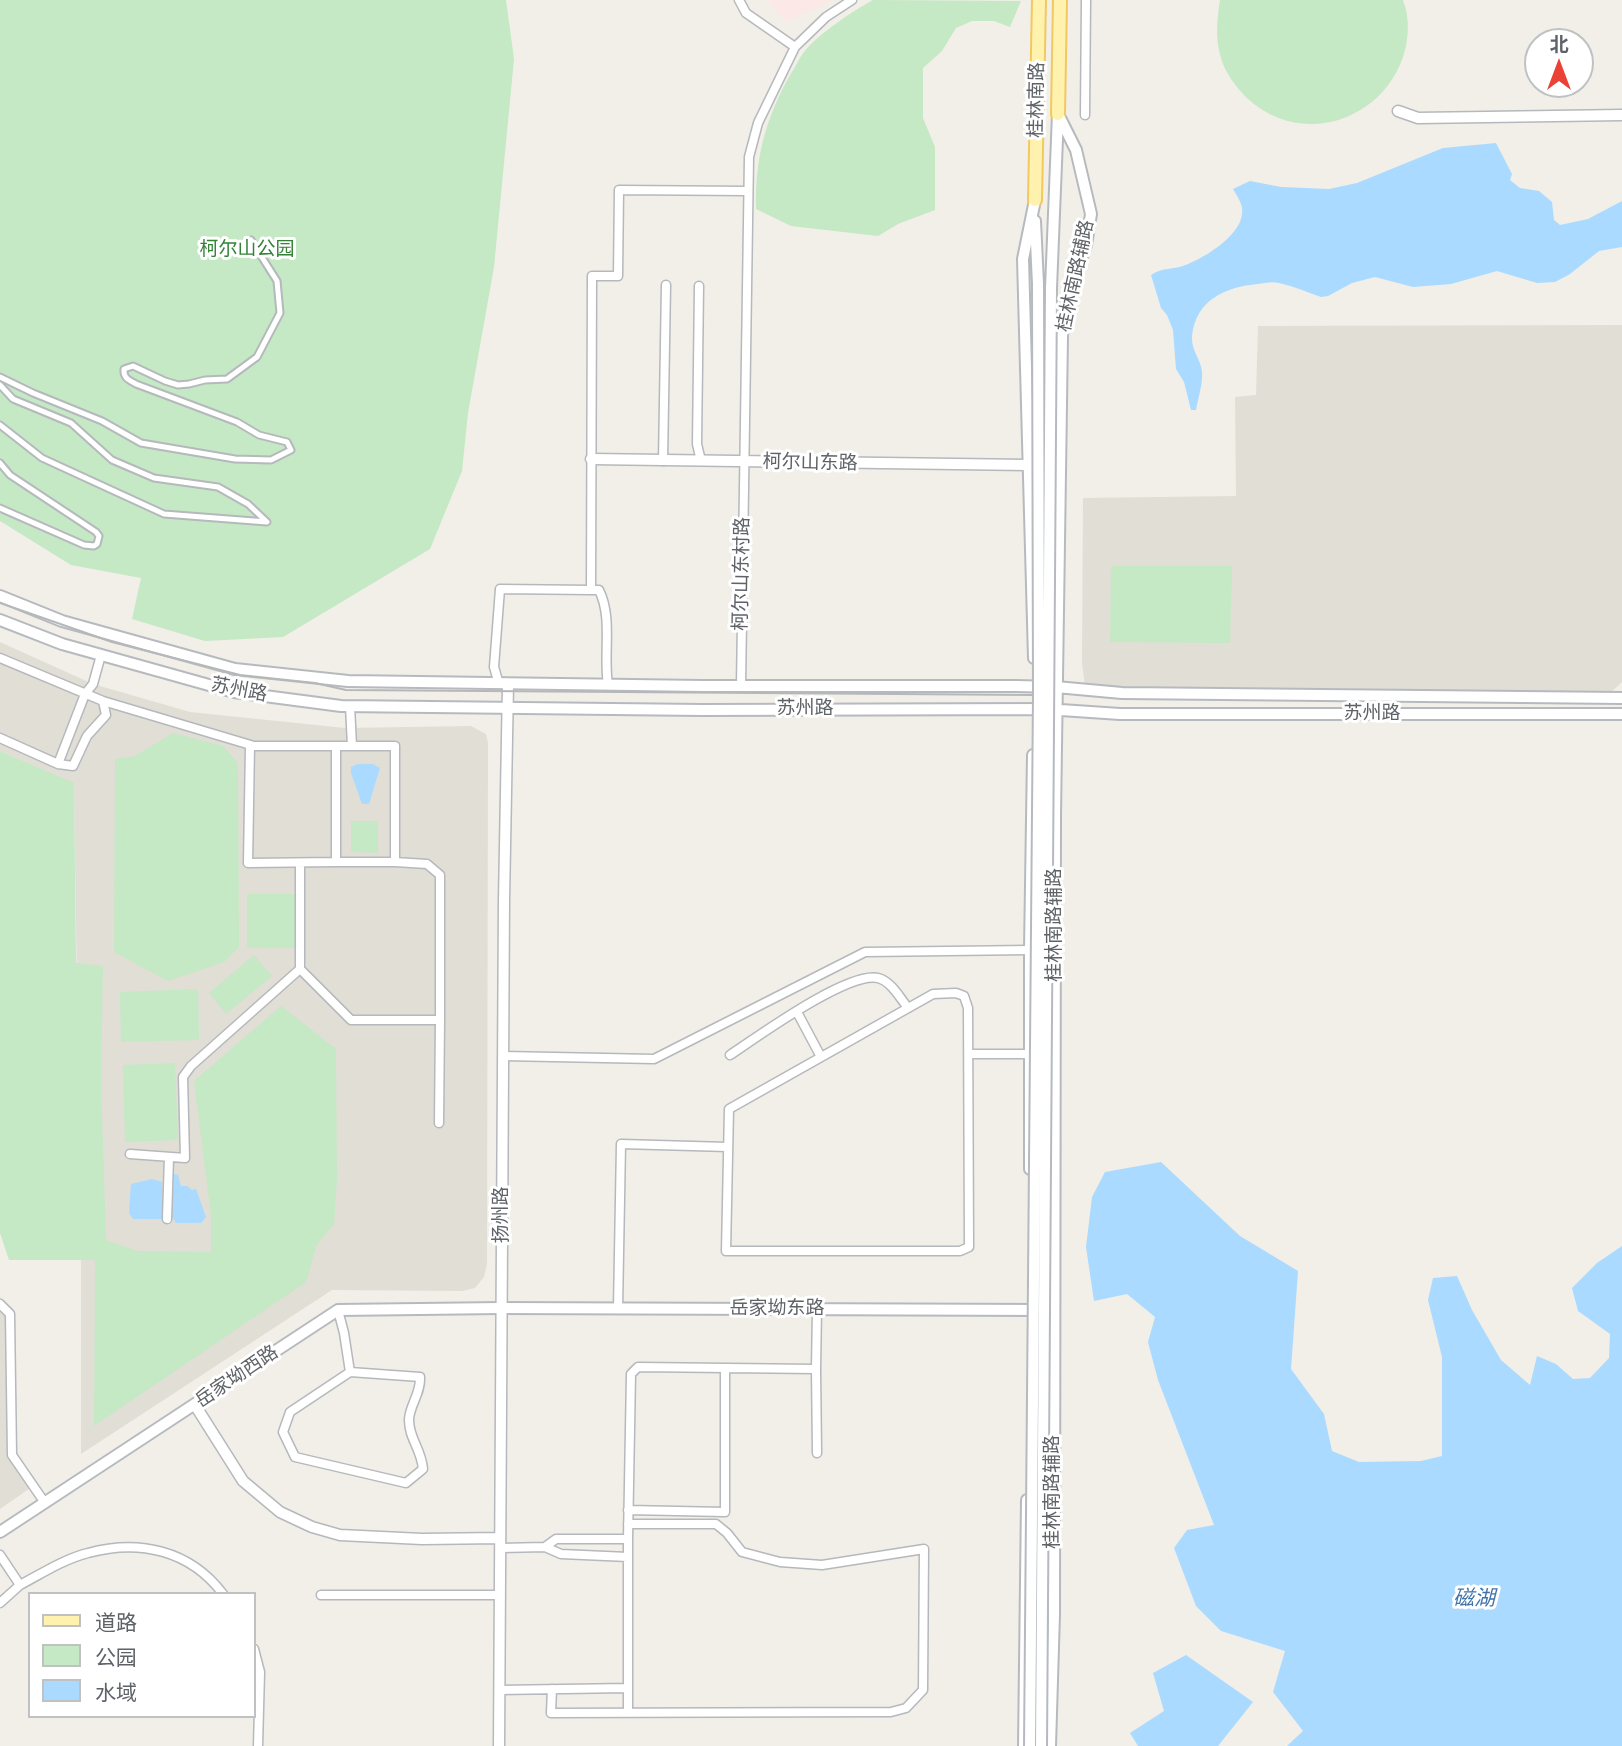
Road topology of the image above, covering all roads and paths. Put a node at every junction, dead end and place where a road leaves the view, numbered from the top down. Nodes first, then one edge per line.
1 (739, 0) edge
2 (852, 0) edge
3 (1038, 0) edge
4 (1060, 0) edge
5 (1086, 0) edge
6 (795, 47) junction
7 (1398, 111) dead end
8 (1058, 114) junction
9 (1085, 115) dead end
10 (1622, 115) edge
11 (747, 191) junction
12 (1035, 200) junction
13 (251, 240) dead end
14 (666, 285) dead end
15 (699, 286) dead end
16 (0, 377) edge
17 (0, 385) edge
18 (0, 425) edge
19 (591, 459) junction
20 (663, 461) junction
21 (701, 461) junction
22 (744, 462) junction
23 (0, 463) edge
24 (1028, 465) junction
25 (0, 508) edge
26 (591, 590) junction
27 (0, 596) edge
28 (0, 620) edge
29 (101, 655) junction
30 (0, 658) edge
31 (504, 684) junction
32 (608, 685) junction
33 (741, 686) junction
34 (1034, 687) junction
35 (1056, 687) junction
36 (85, 694) junction
37 (1622, 698) edge
38 (103, 701) junction
39 (350, 706) junction
40 (508, 708) junction
41 (1034, 709) junction
42 (1055, 710) junction
43 (1622, 714) edge
44 (0, 738) edge
45 (250, 745) junction
46 (335, 746) junction
47 (352, 746) junction
48 (58, 764) junction
49 (336, 862) junction
50 (396, 862) junction
51 (300, 863) junction
52 (1030, 950) junction
53 (300, 969) junction
54 (908, 1008) junction
55 (797, 1012) junction
56 (440, 1020) junction
57 (969, 1054) junction
58 (1030, 1054) junction
59 (730, 1055) dead end
60 (503, 1056) junction
61 (821, 1057) junction
62 (439, 1123) dead end
63 (728, 1147) junction
64 (130, 1154) dead end
65 (169, 1157) junction
66 (167, 1219) dead end
67 (0, 1304) edge
68 (501, 1308) junction
69 (618, 1308) junction
70 (817, 1309) junction
71 (338, 1310) junction
72 (1030, 1310) junction
73 (1053, 1311) junction
74 (725, 1368) junction
75 (816, 1369) junction
76 (11, 1370) junction
77 (350, 1372) junction
78 (0, 1378) edge
79 (195, 1405) junction
80 (817, 1453) dead end
81 (45, 1503) junction
82 (628, 1510) junction
83 (725, 1512) junction
84 (628, 1524) junction
85 (0, 1532) edge
86 (727, 1533) junction
87 (628, 1539) junction
88 (500, 1543) junction
89 (545, 1547) junction
90 (0, 1555) edge
91 (628, 1557) junction
92 (20, 1585) junction
93 (221, 1592) edge
94 (321, 1595) dead end
95 (500, 1595) junction
96 (0, 1603) edge
97 (256, 1657) edge
98 (628, 1688) junction
99 (552, 1689) junction
100 (499, 1690) junction
101 (1024, 1699) junction
102 (628, 1713) junction
103 (258, 1746) edge
104 (499, 1746) edge
105 (1015, 1746) edge
106 (1024, 1746) edge
107 (1030, 1746) edge
108 (1041, 1746) edge
109 (1050, 1746) edge

1 - 6 street
2 - 6 street
3 - 12 main road, 桂林南路
4 - 8 main road, 桂林南路
5 - 9 street
6 - 11 street, 柯尔山东村路
7 - 10 street
8 - 35 main road, 桂林南路辅路
8 - 108 main road, bridge
11 - 19 street
11 - 22 street, 柯尔山东村路
12 - 24 main road, 桂林南路辅路
12 - 107 main road, bridge
13 - 16 street
14 - 20 street
15 - 21 street
17 - 18 street
19 - 20 street, 柯尔山东路
19 - 26 street
20 - 21 street, 柯尔山东路
21 - 22 street, 柯尔山东路
22 - 24 street, 柯尔山东路
22 - 33 street, 柯尔山东村路
23 - 25 street
24 - 34 main road, 桂林南路辅路
26 - 31 street
26 - 32 street
27 - 31 main road, 苏州路
28 - 29 main road, 苏州路
29 - 36 street
29 - 39 main road, 苏州路
30 - 36 street
31 - 32 main road, 苏州路
31 - 40 street, 扬州路
32 - 33 main road, 苏州路
33 - 34 main road, 苏州路
34 - 35 main road, 苏州路
34 - 41 main road, 桂林南路辅路
35 - 37 main road, 苏州路
35 - 42 main road, 桂林南路辅路
36 - 38 street
36 - 48 street
38 - 45 street
38 - 48 street
39 - 40 main road, 苏州路
39 - 47 street
40 - 41 main road, 苏州路
40 - 60 street, 扬州路
41 - 42 main road, 苏州路
41 - 52 main road, 桂林南路辅路
42 - 43 main road, 苏州路
42 - 73 main road, 桂林南路辅路
44 - 48 street
45 - 46 street
45 - 51 street
46 - 47 street
46 - 49 street
47 - 50 street
49 - 50 street
49 - 51 street
50 - 56 street
51 - 53 street
52 - 58 main road, 桂林南路辅路
52 - 60 street
53 - 56 street
53 - 65 street
54 - 55 street
54 - 57 street
54 - 61 street
55 - 59 street
55 - 61 street
56 - 62 street
57 - 58 street
57 - 63 street
58 - 72 main road, 桂林南路辅路
60 - 68 street, 扬州路
61 - 63 street
63 - 69 street
64 - 65 street
65 - 66 street
67 - 76 street
68 - 69 main road, 岳家坳东路
68 - 71 main road
68 - 88 street, 扬州路
69 - 70 main road, 岳家坳东路
70 - 72 main road, 岳家坳东路
70 - 75 street
71 - 77 street
71 - 79 main road, 岳家坳西路
72 - 73 main road, 岳家坳东路
72 - 101 main road, 桂林南路辅路
73 - 109 main road, 桂林南路辅路
74 - 75 street
74 - 82 street
74 - 83 street
75 - 80 street
76 - 78 street
76 - 81 street
77 - 77 street
79 - 81 main road, 岳家坳西路
79 - 88 street
81 - 85 main road, 岳家坳西路
82 - 83 street
82 - 84 street
83 - 86 street
84 - 86 street
84 - 87 street
86 - 102 street
87 - 89 street
87 - 91 street
88 - 89 street
88 - 95 street, 扬州路
89 - 91 street
90 - 92 street
91 - 98 street
92 - 93 street
92 - 96 street
94 - 95 street
95 - 100 street, 扬州路
97 - 103 street
98 - 99 street
98 - 102 street
99 - 100 street
99 - 102 street
100 - 104 street, 扬州路
101 - 105 main road
101 - 106 main road, 桂林南路辅路

